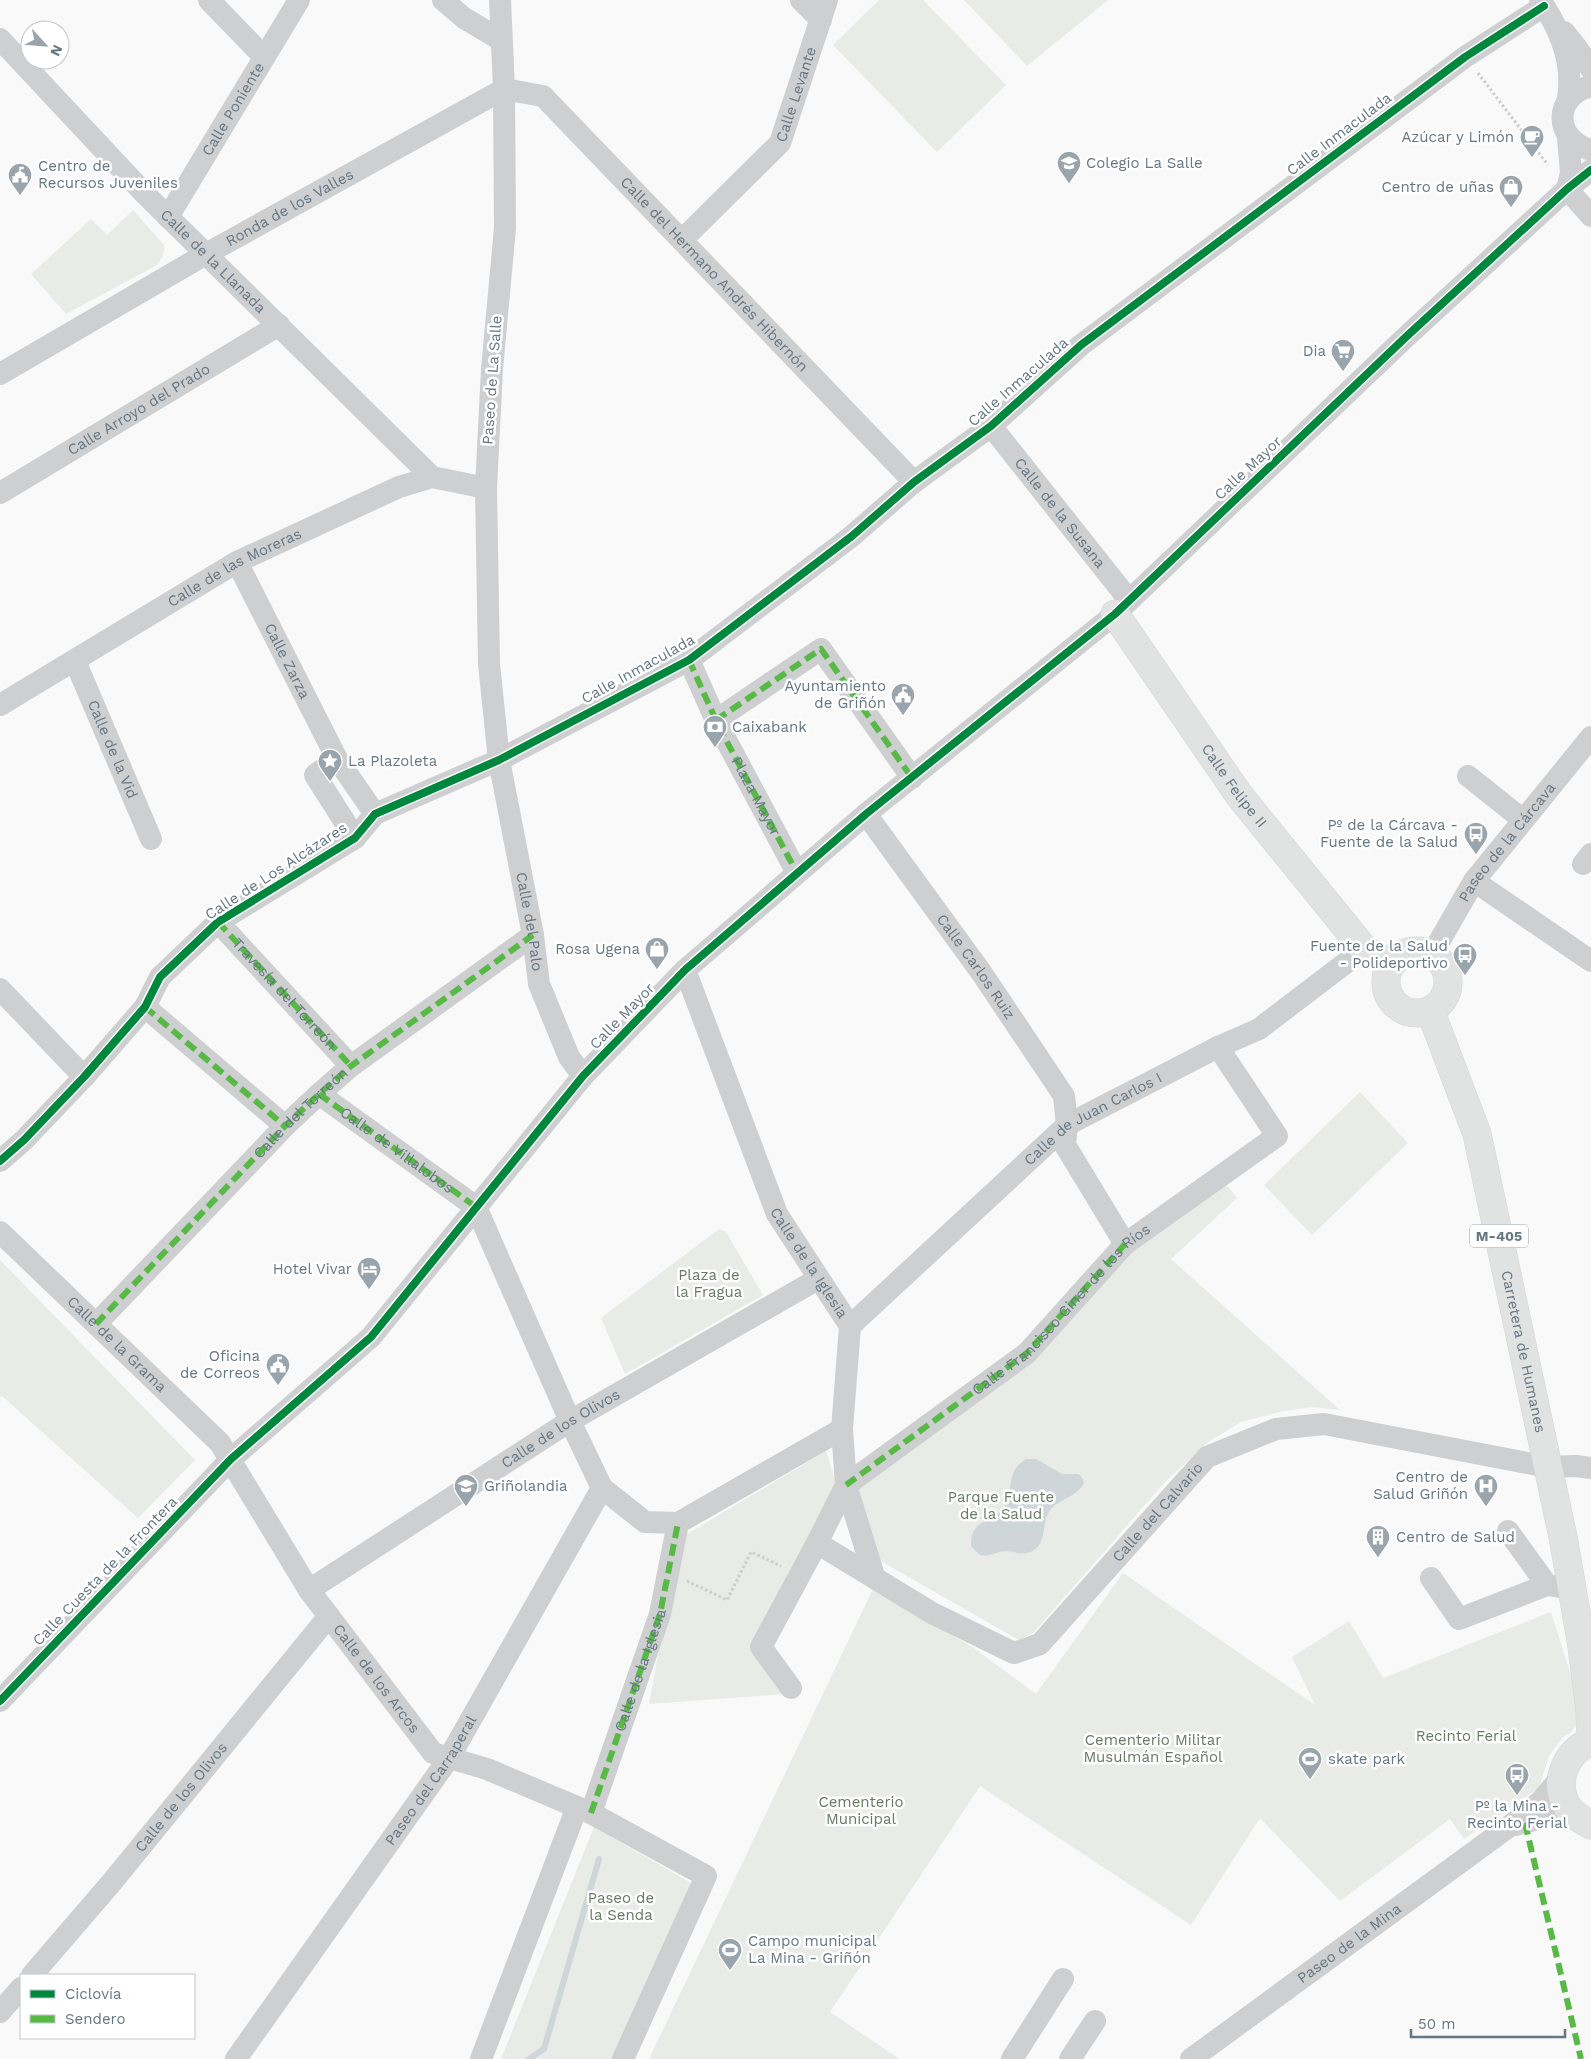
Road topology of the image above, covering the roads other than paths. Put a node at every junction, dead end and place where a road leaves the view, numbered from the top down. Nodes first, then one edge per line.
1 (209, 0) edge
2 (299, 0) edge
3 (443, 0) edge
4 (500, 0) edge
5 (801, 0) edge
6 (1542, 3) edge
7 (824, 10) edge
8 (1557, 27) junction
9 (0, 38) edge
10 (501, 40) junction
11 (264, 57) junction
12 (1591, 69) edge
13 (1591, 86) edge
14 (504, 89) junction
15 (1568, 99) junction
16 (1568, 137) junction
17 (1591, 150) edge
18 (1591, 170) edge
19 (1567, 190) junction
20 (1591, 216) edge
21 (168, 217) junction
22 (682, 240) junction
23 (206, 254) junction
24 (278, 325) junction
25 (0, 374) edge
26 (991, 426) junction
27 (432, 477) junction
28 (914, 482) junction
29 (486, 488) junction
30 (0, 493) edge
31 (237, 562) junction
32 (1122, 607) junction
33 (689, 660) junction
34 (75, 661) junction
35 (0, 704) edge
36 (716, 720) junction
37 (1591, 737) edge
38 (337, 759) junction
39 (499, 760) junction
40 (914, 776) junction
41 (1468, 776) dead end
42 (375, 814) junction
43 (866, 814) junction
44 (1523, 820) junction
45 (355, 838) junction
46 (152, 839) dead end
47 (803, 869) junction
48 (1474, 881) junction
49 (218, 922) junction
50 (533, 935) junction
51 (1364, 949) junction
52 (1432, 954) junction
53 (1591, 961) edge
54 (1391, 964) junction
55 (685, 970) junction
56 (0, 989) edge
57 (145, 1007) junction
58 (1430, 1010) junction
59 (1218, 1047) junction
60 (351, 1066) junction
61 (583, 1076) junction
62 (84, 1077) junction
63 (319, 1094) junction
64 (1067, 1125) junction
65 (286, 1126) junction
66 (0, 1161) edge
67 (476, 1207) junction
68 (460, 1227) junction
69 (0, 1232) edge
70 (491, 1244) junction
71 (1125, 1244) junction
72 (818, 1279) junction
73 (96, 1324) junction
74 (850, 1326) junction
75 (570, 1421) junction
76 (842, 1429) junction
77 (230, 1459) junction
78 (1548, 1467) junction
79 (1591, 1468) edge
80 (846, 1485) junction
81 (602, 1488) junction
82 (678, 1523) junction
83 (1508, 1531) dead end
84 (817, 1543) junction
85 (874, 1576) junction
86 (1431, 1578) dead end
87 (1559, 1586) junction
88 (308, 1590) junction
89 (329, 1616) junction
90 (1586, 1650) edge
91 (791, 1688) dead end
92 (0, 1701) edge
93 (1591, 1741) edge
94 (449, 1758) junction
95 (1562, 1776) junction
96 (584, 1810) junction
97 (1584, 1822) edge
98 (1507, 1828) junction
99 (33, 1974) edge
100 (1063, 1979) dead end
101 (20, 1989) edge
102 (0, 2012) edge
103 (1095, 2021) dead end
104 (236, 2059) edge
105 (480, 2059) edge
106 (623, 2059) edge
107 (1012, 2059) edge
108 (1070, 2059) edge
109 (1191, 2059) edge

1 - 11 street
2 - 11 street, Calle Poniente
3 - 10 street
4 - 10 street, Paseo de La Salle
5 - 7 street
6 - 8 street
6 - 26 street, Calle Inmaculada
7 - 22 street, Calle Levante
8 - 12 street
8 - 15 street
9 - 21 street, Calle de la Llanada
10 - 14 street, Paseo de La Salle
11 - 21 street, Calle Poniente
13 - 15 street
14 - 22 street, Calle del Hermano Andrés Hibernón
14 - 23 street, Ronda de los Valles
14 - 29 street, Paseo de La Salle
15 - 16 street
16 - 17 street
16 - 19 street
18 - 19 street, Calle Mayor
19 - 20 street
19 - 32 street, Calle Mayor
21 - 23 street, Calle de la Llanada
22 - 28 street, Calle del Hermano Andrés Hibernón
23 - 24 street, Calle de la Llanada
23 - 25 street, Ronda de los Valles
24 - 27 street, Calle de la Llanada
24 - 30 street, Calle Arroyo del Prado
26 - 28 street, Calle Inmaculada
26 - 32 street, Calle de la Susana
27 - 29 street, Calle de las Moreras
27 - 31 street, Calle de las Moreras
28 - 33 street, Calle Inmaculada
29 - 39 street, Paseo de La Salle
31 - 34 street, Calle de las Moreras
31 - 38 street, Calle Zarza
32 - 40 street, Calle Mayor
32 - 51 main road, Calle Felipe II
33 - 36 street, Plaza Mayor
33 - 39 street, Calle Inmaculada
34 - 35 street, Calle de las Moreras
34 - 46 street, Calle de la Vid
36 - 40 street
36 - 47 street, Plaza Mayor
37 - 44 street, Paseo de la Cárcava
38 - 42 street
38 - 45 street
39 - 42 street, Calle de Los Alcázares
39 - 50 street, Calle del Palo
40 - 43 street, Calle Mayor
41 - 44 street
42 - 45 street, Calle de Los Alcázares
43 - 47 street, Calle Mayor
43 - 64 street, Calle Carlos Ruiz
44 - 48 street, Paseo de la Cárcava
45 - 49 street, Calle de Los Alcázares
47 - 55 street, Calle Mayor
48 - 52 street, Paseo de la Cárcava
48 - 53 street
49 - 57 street, Calle de Los Alcázares
49 - 60 street, Travesía del Torreón
50 - 60 street, Calle del Torreón
50 - 61 street, Calle del Palo
51 - 54 main road
51 - 59 street, Calle de Juan Carlos I
52 - 54 main road
52 - 58 main road
54 - 58 main road
55 - 61 street, Calle Mayor
55 - 72 street, Calle de la Iglesia
56 - 62 street
57 - 62 street, Calle de Los Alcázares
57 - 65 street
58 - 78 main road, Carretera de Humanes / M-405
59 - 64 street, Calle de Juan Carlos I
59 - 71 street, Calle Francisco Giner de los Ríos
60 - 63 street, Calle del Torreón
61 - 67 street, Calle Mayor
62 - 66 street, Calle de Los Alcázares
63 - 65 street, Calle del Torreón
63 - 67 street, Calle de Villalobos
64 - 71 street, Calle Carlos Ruiz
64 - 74 street, Calle de Juan Carlos I
65 - 73 street, Calle del Torreón
67 - 68 street, Calle Mayor
67 - 70 street
68 - 70 street
68 - 77 street, Calle Cuesta de la Frontera
69 - 73 street, Calle de la Grama
70 - 75 street
71 - 80 street, Calle Francisco Giner de los Ríos
72 - 74 street, Calle de la Iglesia
72 - 75 street, Calle de los Olivos
73 - 77 street, Calle de la Grama
74 - 76 street, Calle de la Iglesia
75 - 81 street
75 - 88 street, Calle de los Olivos
76 - 80 street, Calle de la Iglesia
76 - 82 street
77 - 88 street, Calle de los Arcos
77 - 92 street, Calle Cuesta de la Frontera
78 - 79 street, Calle del Calvario
78 - 85 street, Calle del Calvario
78 - 87 main road, Carretera de Humanes / M-405
80 - 84 street
80 - 85 street
81 - 82 street
81 - 94 street, Paseo del Carraperal
82 - 96 street, Calle de la Iglesia
83 - 87 street
84 - 85 street, Calle del Calvario
84 - 91 street
86 - 87 street
87 - 90 main road, Carretera de Humanes / M-405
88 - 89 street, Calle de los Arcos
89 - 94 street, Calle de los Arcos
89 - 99 street, Calle de los Olivos
90 - 93 main road, Carretera de Humanes / M-405
93 - 95 main road
94 - 96 street, Calle de los Arcos
94 - 104 street, Paseo del Carraperal
95 - 97 main road
95 - 98 street, Paseo de la Mina
96 - 105 street
96 - 106 street, Calle de los Arcos
97 - 98 street, Paseo de la Mina
98 - 109 street, Paseo de la Mina
100 - 107 street
101 - 102 street
103 - 108 street

